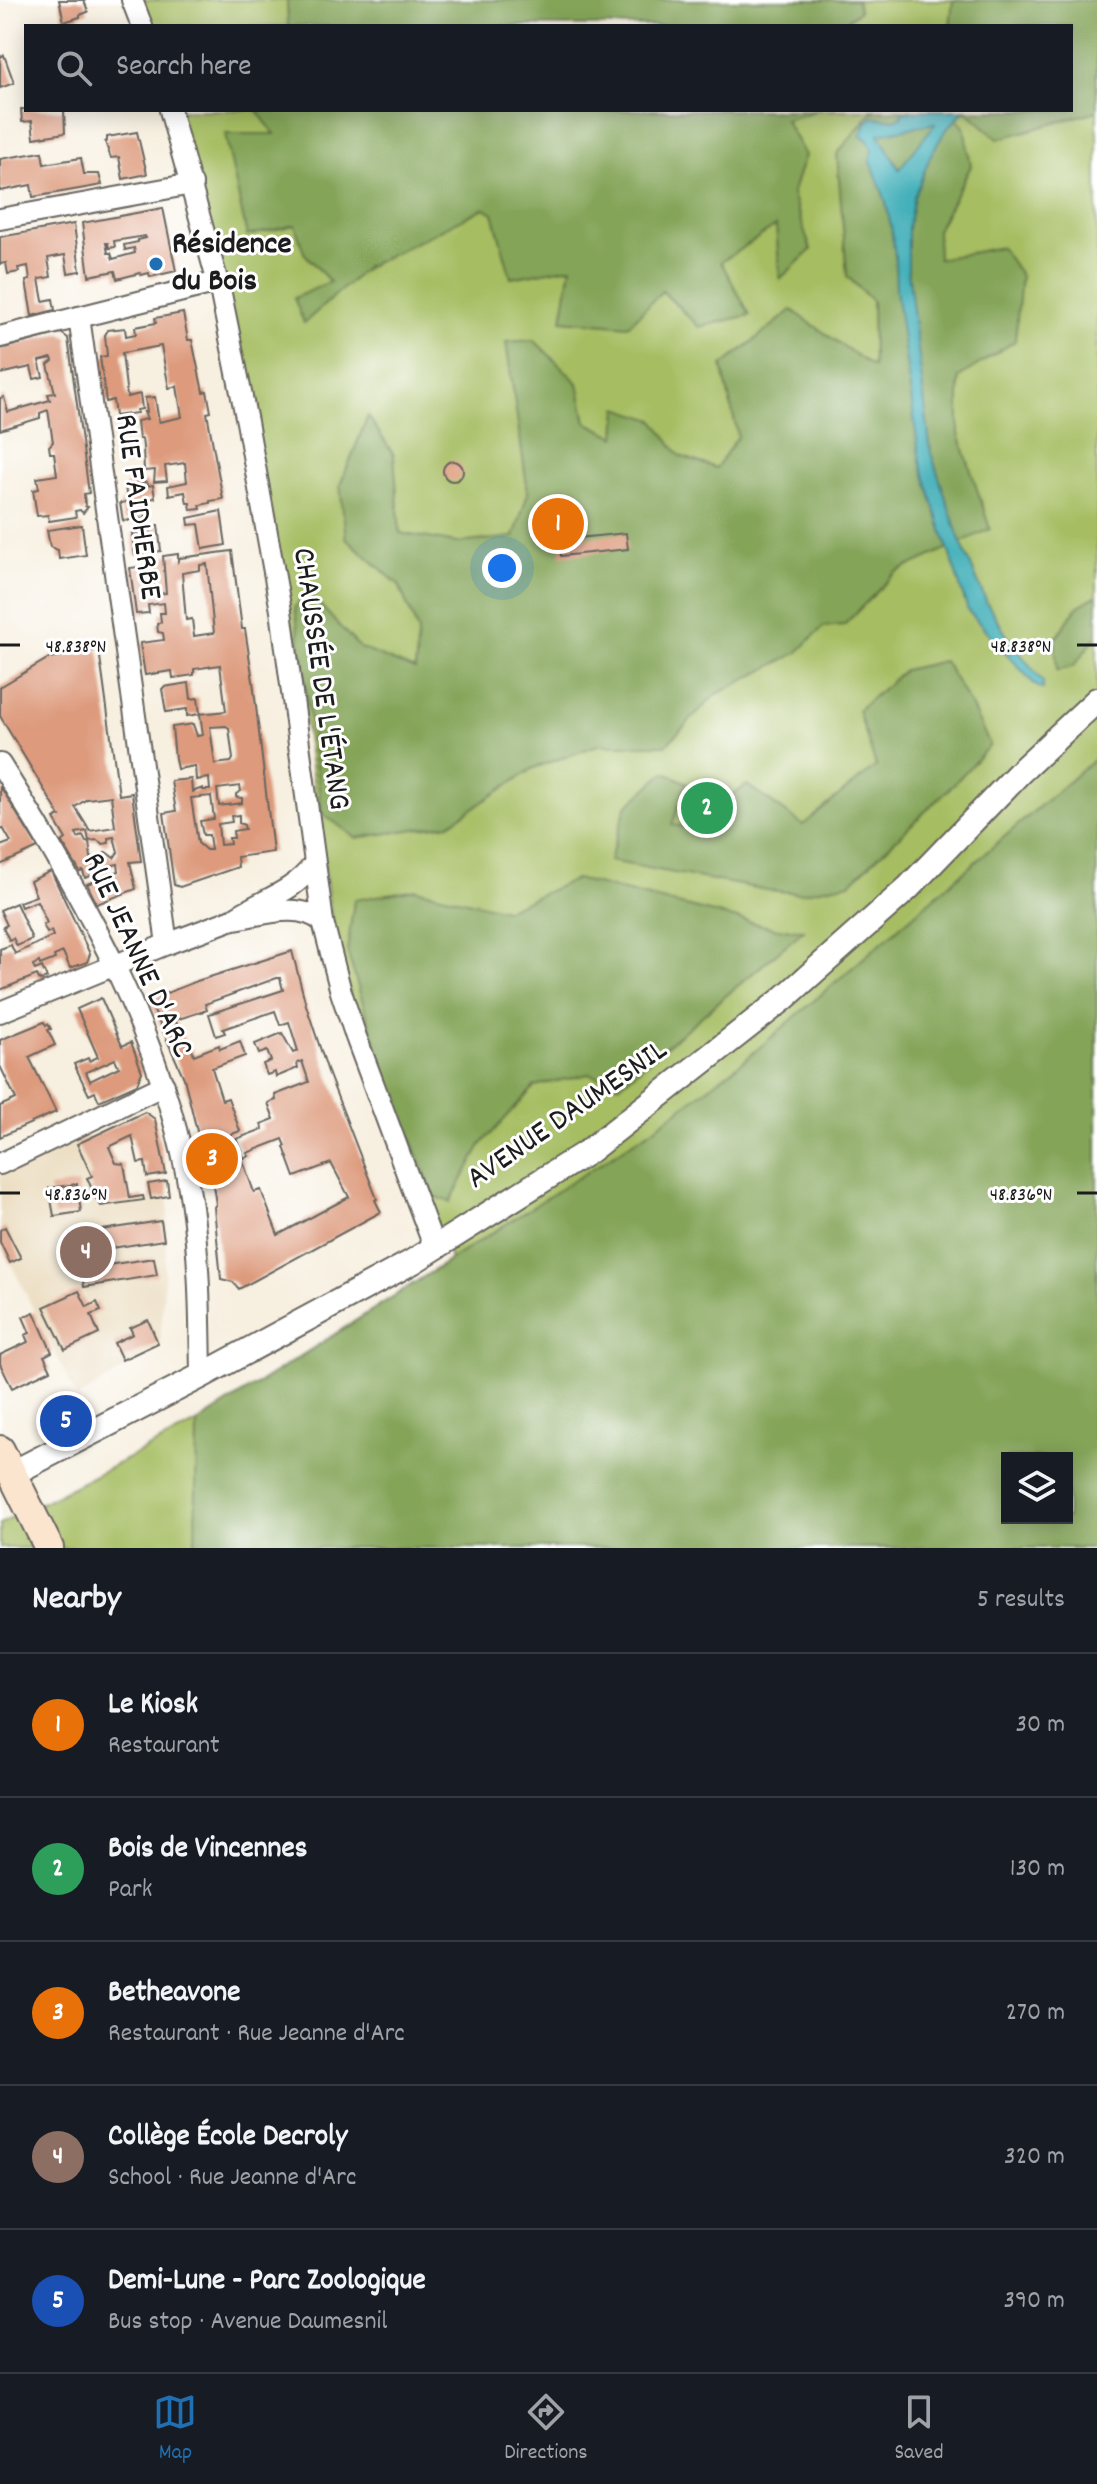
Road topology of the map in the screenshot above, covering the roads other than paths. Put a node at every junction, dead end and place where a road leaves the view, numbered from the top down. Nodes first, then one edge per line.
1 (132, 0) edge
2 (141, 24) edge
3 (171, 112) edge
4 (192, 184) junction
5 (0, 219) edge
6 (218, 282) junction
7 (79, 317) junction
8 (0, 337) edge
9 (1097, 700) edge
10 (0, 764) edge
11 (314, 864) junction
12 (233, 919) junction
13 (323, 922) junction
14 (167, 944) junction
15 (114, 965) junction
16 (0, 1012) edge
17 (164, 1085) junction
18 (0, 1164) edge
19 (435, 1249) junction
20 (201, 1376) junction
21 (4, 1468) edge
22 (49, 1548) edge

1 - 2 street
3 - 4 street, CHAUSSÉE DE L'ÉTANG
4 - 5 street
4 - 6 street, CHAUSSÉE DE L'ÉTANG
6 - 7 street
6 - 11 street, CHAUSSÉE DE L'ÉTANG
7 - 8 street
7 - 14 street, RUE FAIDHERBE
9 - 19 street, AVENUE DAUMESNIL
10 - 15 street, RUE JEANNE D'ARC
11 - 12 street
11 - 13 street, CHAUSSÉE DE L'ÉTANG
12 - 13 street
12 - 14 street
13 - 19 street, CHAUSSÉE DE L'ÉTANG
14 - 15 street
15 - 16 street
15 - 17 street, RUE JEANNE D'ARC
17 - 18 street
17 - 20 street, RUE JEANNE D'ARC
19 - 20 street, AVENUE DAUMESNIL
20 - 21 street, AVENUE DAUMESNIL
21 - 22 main road

